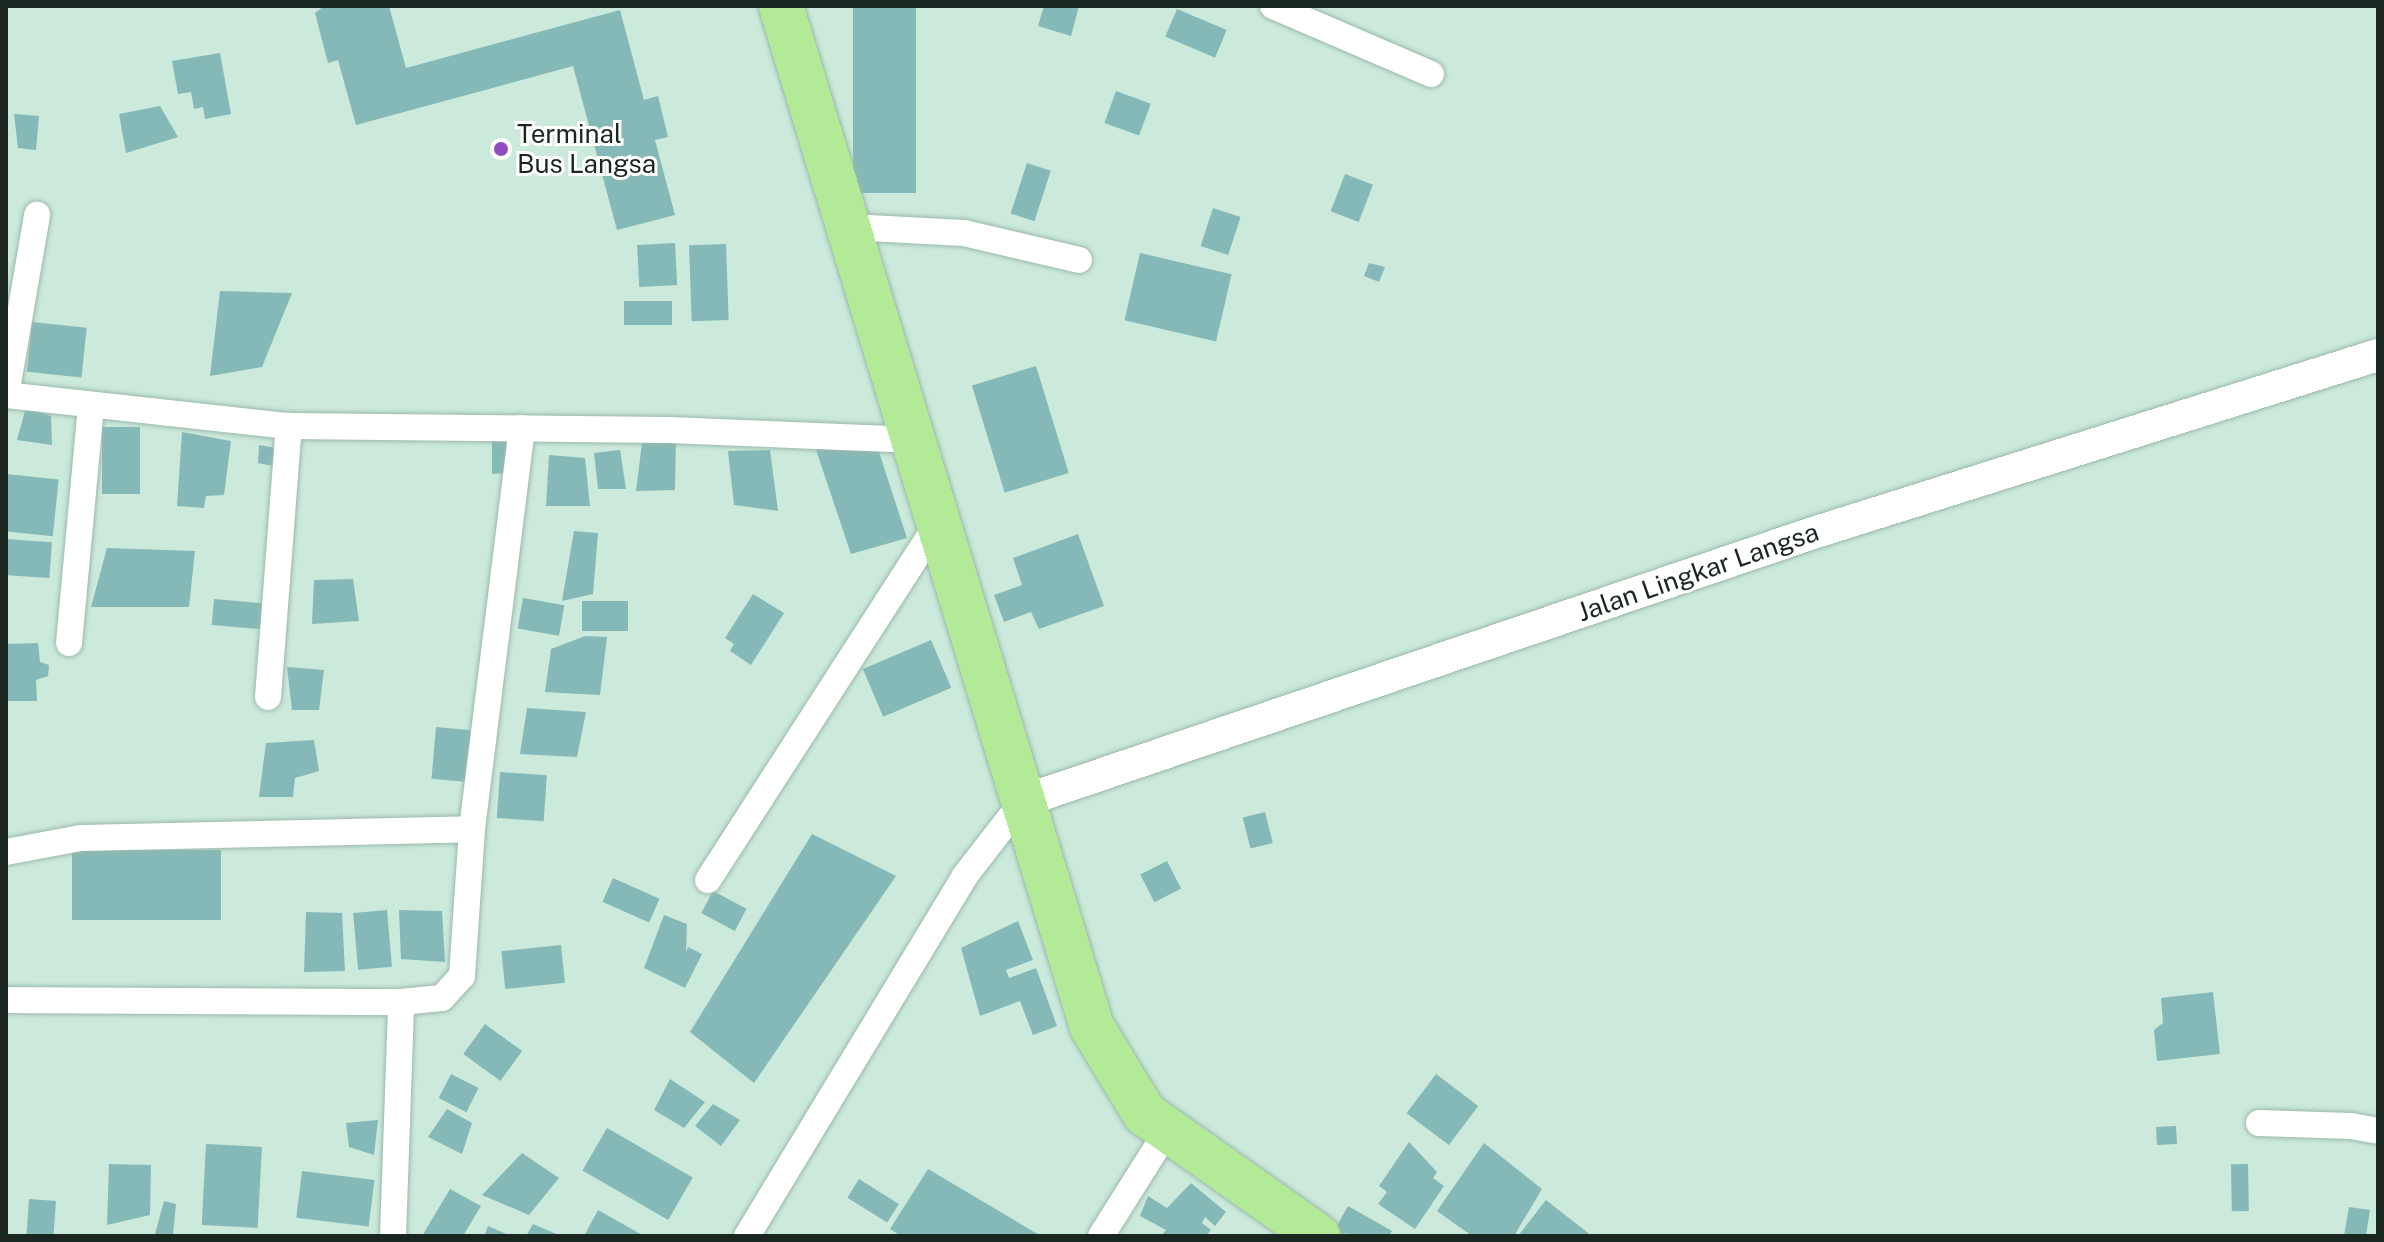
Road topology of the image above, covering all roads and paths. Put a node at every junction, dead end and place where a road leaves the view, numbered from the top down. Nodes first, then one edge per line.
1 (781, 6) edge
2 (1286, 8) edge
3 (1431, 74) dead end
4 (37, 215) dead end
5 (850, 227) junction
6 (1079, 260) dead end
7 (2378, 355) edge
8 (6, 395) edge
9 (91, 408) junction
10 (289, 426) junction
11 (522, 428) junction
12 (916, 440) junction
13 (940, 520) junction
14 (69, 643) dead end
15 (268, 697) dead end
16 (1023, 801) junction
17 (472, 829) junction
18 (6, 852) edge
19 (708, 880) dead end
20 (6, 1000) edge
21 (401, 1002) junction
22 (2259, 1123) dead end
23 (1167, 1131) junction
24 (2378, 1131) edge
25 (393, 1236) edge
26 (747, 1236) edge
27 (1101, 1236) edge
28 (1318, 1236) edge

1 - 5 highway
2 - 3 street
4 - 8 street
5 - 6 street
5 - 12 highway
7 - 16 street, Jalan Lingkar Langsa
8 - 9 street
9 - 10 street
9 - 14 street
10 - 11 street
10 - 15 street
11 - 12 street
11 - 17 street
12 - 13 highway
13 - 16 highway
13 - 19 street
16 - 23 highway
16 - 26 street
17 - 18 street
17 - 21 street
20 - 21 street
21 - 25 street
22 - 24 street
23 - 27 street
23 - 28 highway

